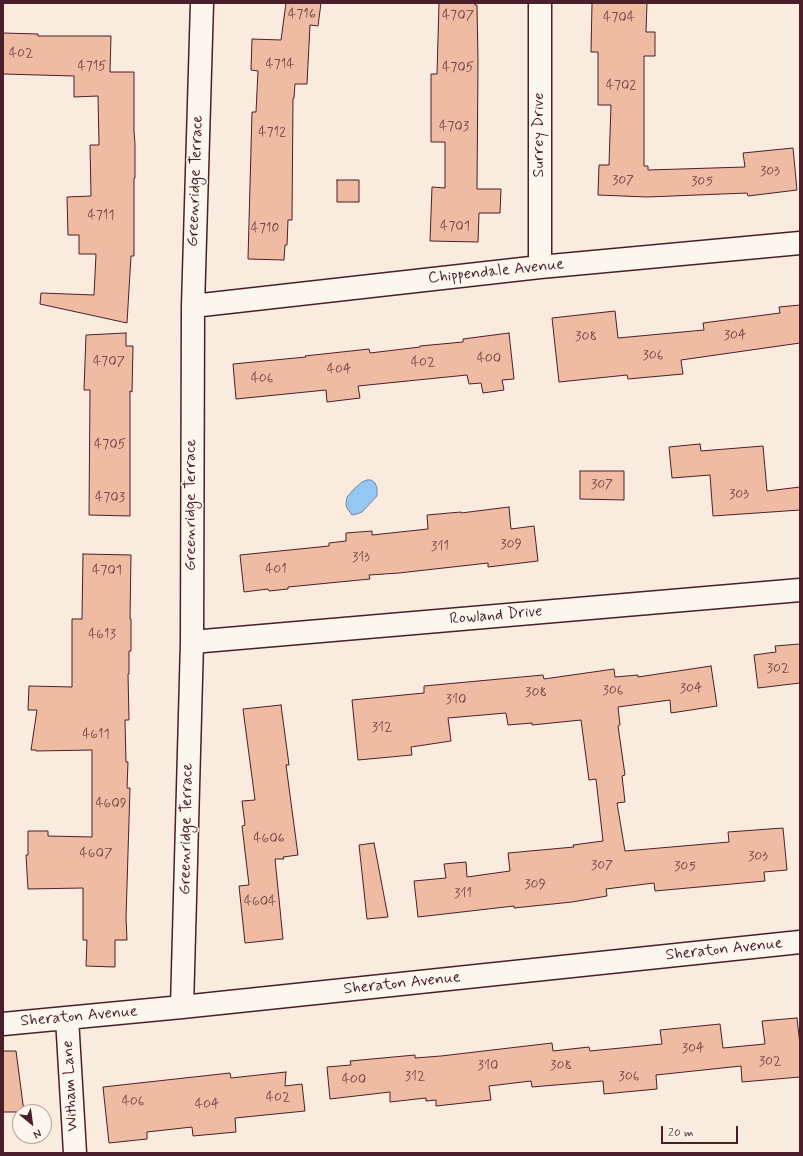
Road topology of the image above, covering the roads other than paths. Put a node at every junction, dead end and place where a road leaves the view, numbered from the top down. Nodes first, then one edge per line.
1 (202, 3) edge
2 (540, 3) edge
3 (800, 242) edge
4 (540, 267) junction
5 (193, 306) junction
6 (800, 590) edge
7 (192, 642) junction
8 (800, 942) edge
9 (182, 1007) junction
10 (67, 1018) junction
11 (3, 1024) edge
12 (75, 1153) edge

1 - 5 street, Greenridge Terrace
2 - 4 street, Surrey Drive
3 - 4 street, Chippendale Avenue
4 - 5 street, Chippendale Avenue
5 - 7 street, Greenridge Terrace
6 - 7 street, Rowland Drive
7 - 9 street, Greenridge Terrace
8 - 9 street, Sheraton Avenue
9 - 10 street, Sheraton Avenue
10 - 11 street, Sheraton Avenue
10 - 12 street, Witham Lane

